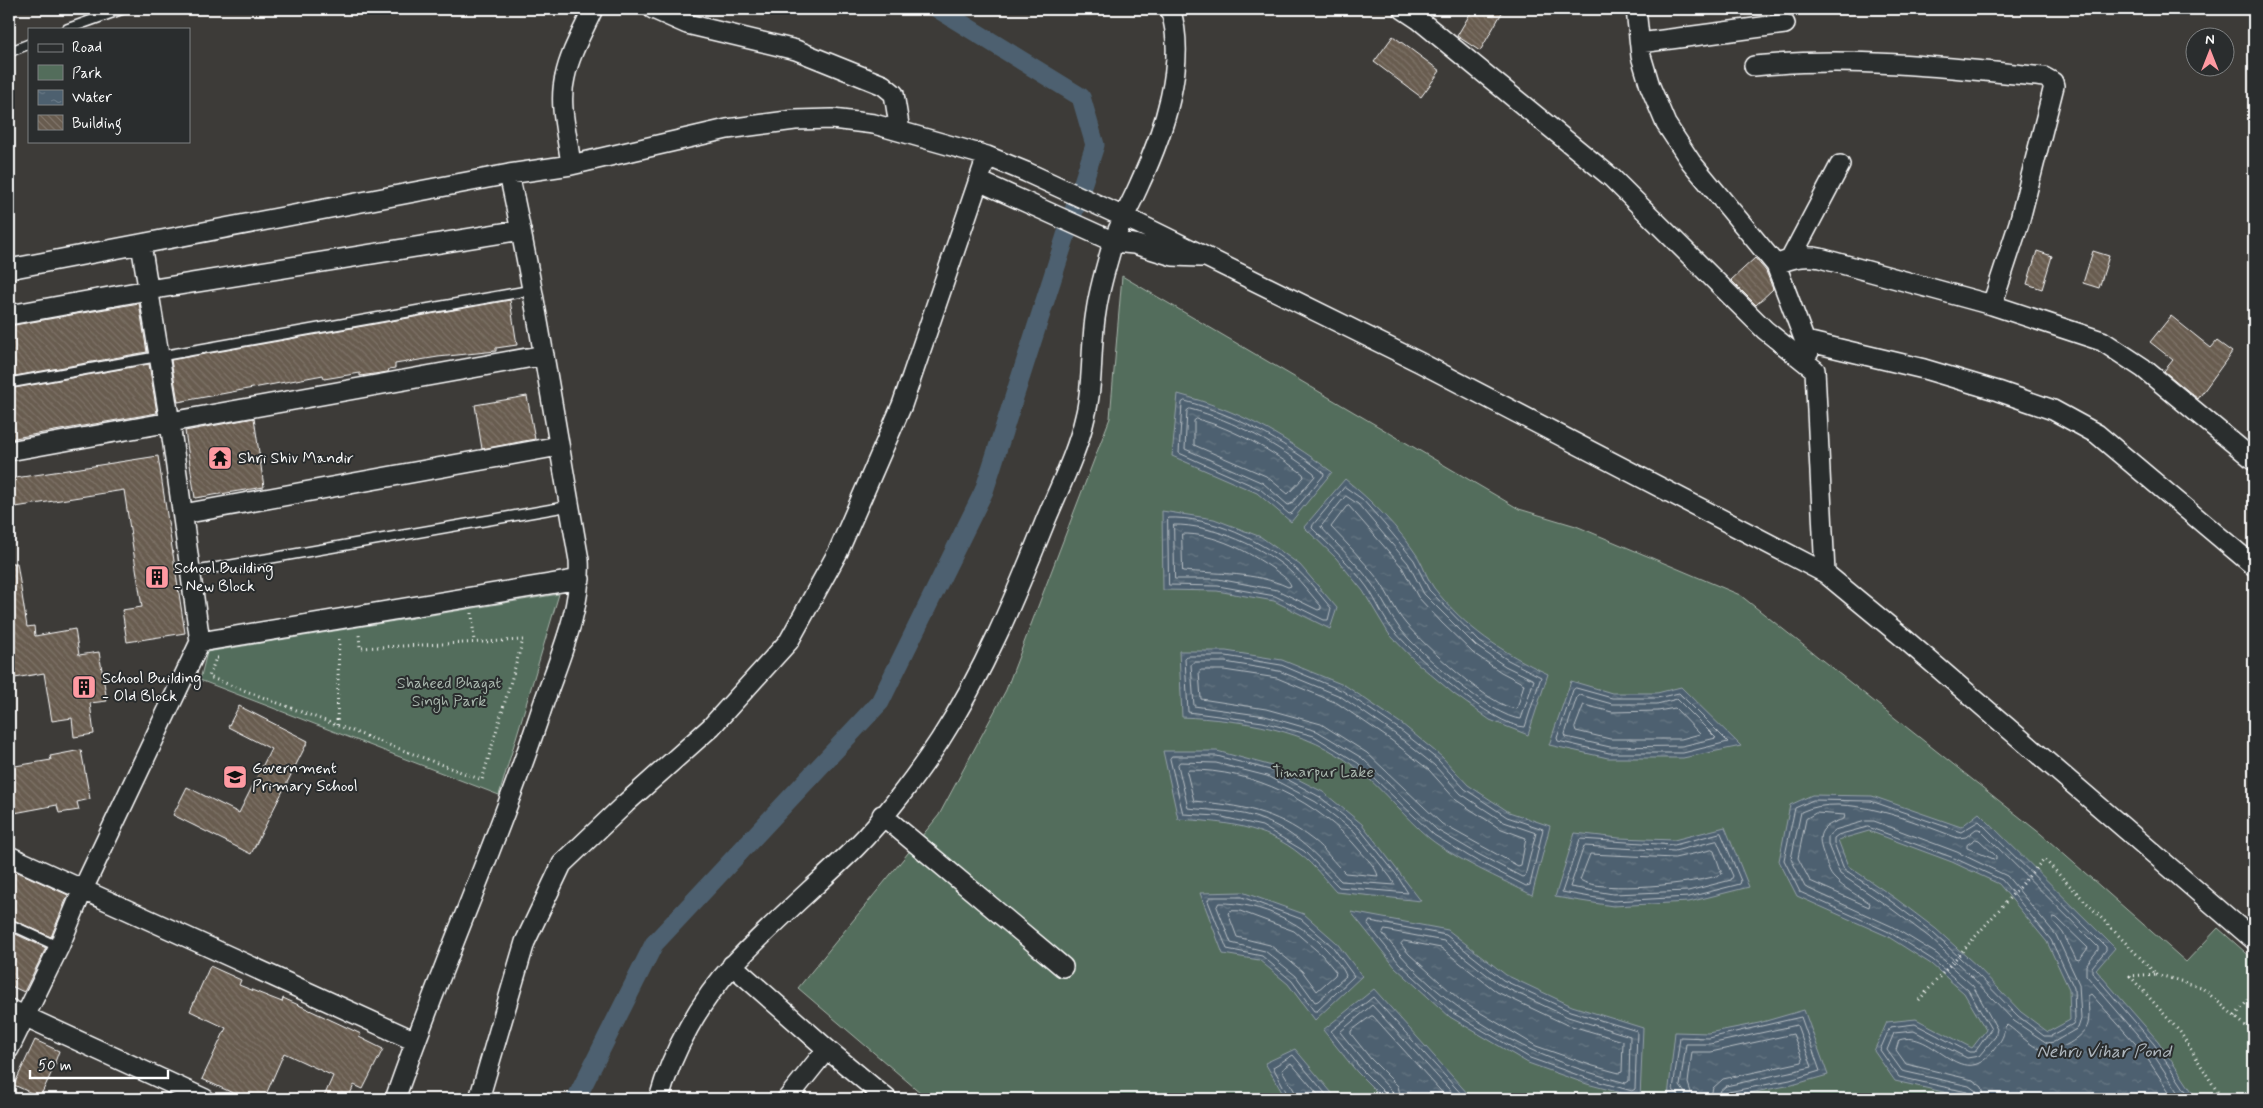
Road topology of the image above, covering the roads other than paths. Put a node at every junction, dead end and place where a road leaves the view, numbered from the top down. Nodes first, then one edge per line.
1 (123, 9) edge
2 (593, 9) edge
3 (653, 9) edge
4 (1170, 9) edge
5 (1403, 9) edge
6 (1636, 9) edge
7 (1785, 24) dead end
8 (70, 28) edge
9 (1640, 43) junction
10 (28, 44) edge
11 (9, 52) edge
12 (1754, 66) dead end
13 (900, 131) junction
14 (987, 156) junction
15 (572, 165) junction
16 (1840, 165) dead end
17 (509, 174) junction
18 (979, 181) junction
19 (1124, 217) junction
20 (521, 230) junction
21 (1107, 238) junction
22 (141, 244) junction
23 (1207, 257) junction
24 (1783, 262) junction
25 (9, 269) edge
26 (148, 290) junction
27 (532, 290) junction
28 (1992, 305) junction
29 (9, 315) edge
30 (1806, 341) junction
31 (544, 355) junction
32 (159, 357) junction
33 (1815, 370) junction
34 (9, 383) edge
35 (170, 423) junction
36 (559, 446) junction
37 (9, 451) edge
38 (2254, 460) edge
39 (570, 506) junction
40 (183, 514) junction
41 (2254, 566) edge
42 (191, 572) junction
43 (1825, 573) junction
44 (580, 579) junction
45 (200, 642) junction
46 (882, 815) junction
47 (9, 856) edge
48 (83, 889) junction
49 (9, 924) edge
50 (2254, 940) edge
51 (59, 947) junction
52 (732, 965) junction
53 (1062, 966) dead end
54 (16, 1013) edge
55 (415, 1041) junction
56 (9, 1049) edge
57 (827, 1050) junction
58 (206, 1099) edge
59 (395, 1099) edge
60 (479, 1099) edge
61 (658, 1099) edge
62 (787, 1099) edge
63 (887, 1099) edge

1 - 8 lane
2 - 15 street
3 - 13 street
4 - 19 street
5 - 33 street
6 - 9 street
7 - 9 street
9 - 24 street
10 - 11 lane
12 - 28 street
13 - 14 street
13 - 15 street
14 - 18 street
14 - 19 street
15 - 17 street
16 - 24 street
17 - 20 street
17 - 22 street
18 - 21 street
18 - 60 street
19 - 21 street
19 - 23 street
20 - 26 street
20 - 27 street
21 - 23 street
21 - 46 street
22 - 25 street
22 - 26 street
23 - 43 street
24 - 28 street
24 - 30 street
26 - 29 street
26 - 32 street
27 - 31 street
27 - 32 lane
28 - 38 street
30 - 33 street
30 - 41 street
31 - 35 street
31 - 36 street
32 - 34 lane
32 - 35 street
33 - 43 street
35 - 37 street
35 - 40 street
36 - 39 street
36 - 40 street
39 - 42 lane
39 - 44 street
40 - 42 street
42 - 45 street
43 - 50 street
44 - 45 street
44 - 55 street
45 - 48 street
46 - 52 street
46 - 53 street
47 - 48 street
48 - 51 street
48 - 55 street
49 - 51 lane
51 - 54 street
52 - 57 street
52 - 61 street
54 - 56 street
54 - 58 street
55 - 59 street
57 - 62 street
57 - 63 street

